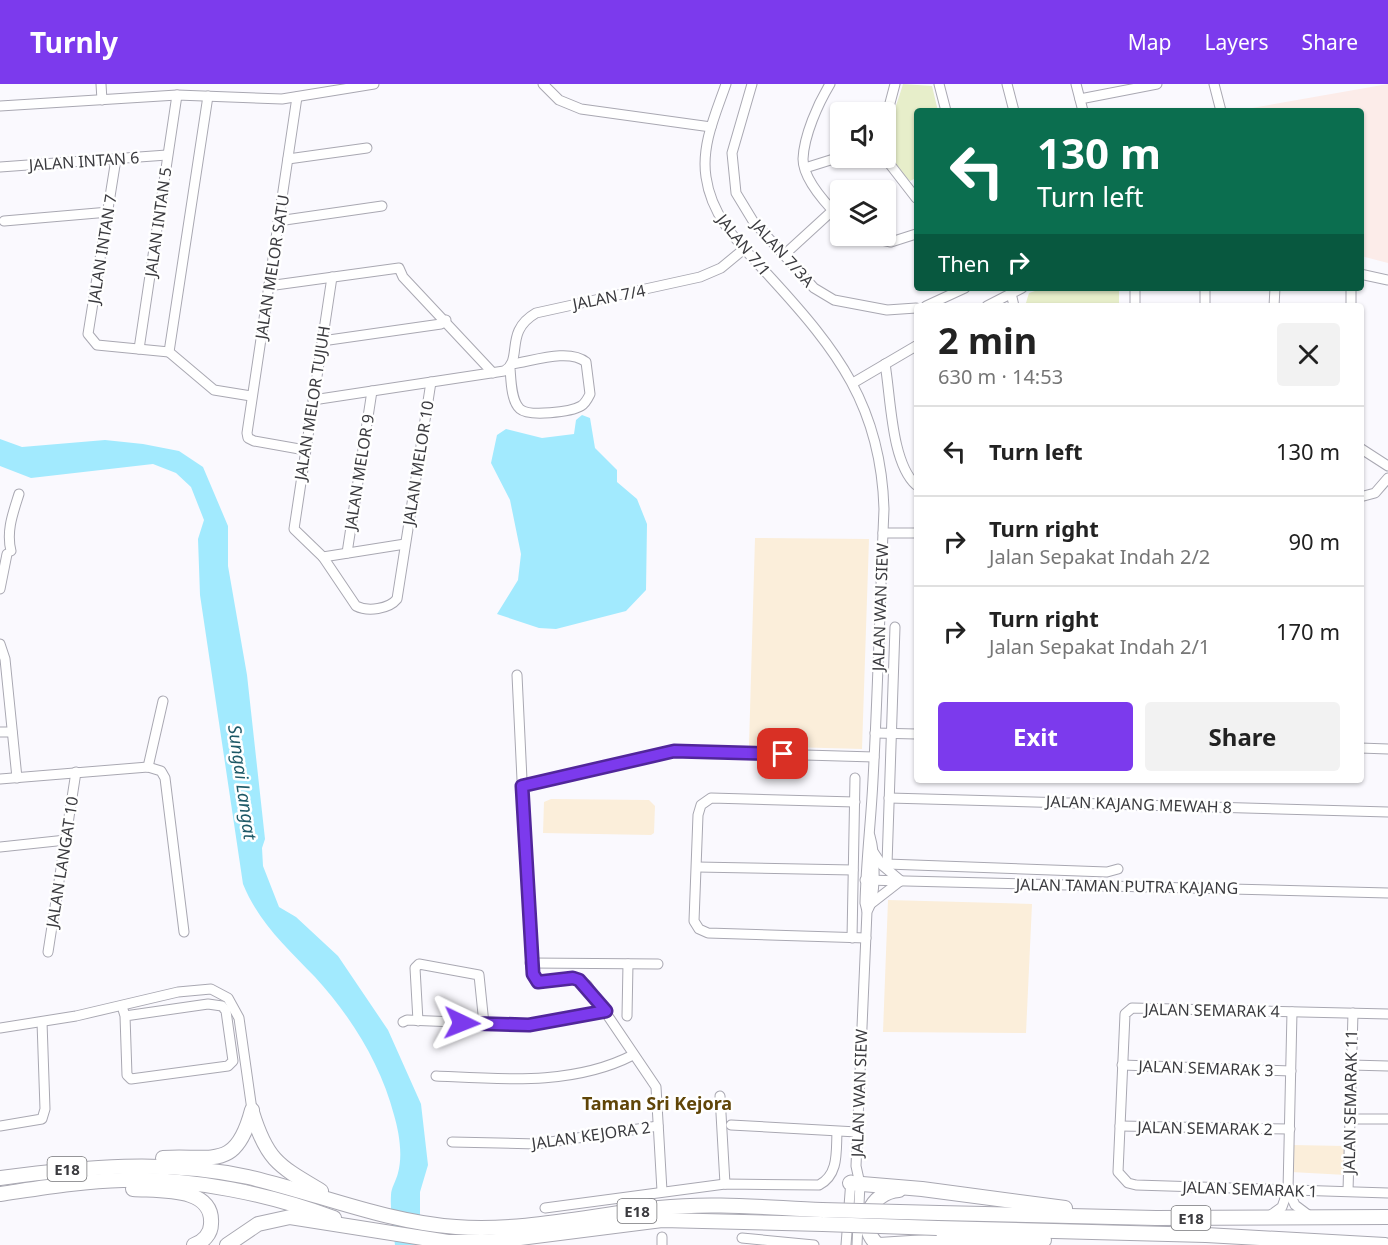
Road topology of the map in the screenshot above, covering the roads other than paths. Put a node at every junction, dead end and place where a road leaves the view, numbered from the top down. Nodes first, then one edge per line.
1 (101, 84) edge
2 (374, 84) edge
3 (543, 84) edge
4 (726, 84) edge
5 (752, 84) edge
6 (830, 84) edge
7 (895, 84) edge
8 (939, 84) edge
9 (1007, 84) edge
10 (1076, 84) edge
11 (1157, 84) edge
12 (1214, 84) edge
13 (177, 95) junction
14 (208, 96) junction
15 (297, 97) junction
16 (1080, 99) junction
17 (102, 100) junction
18 (890, 102) edge
19 (0, 106) edge
20 (945, 108) edge
21 (1013, 108) edge
22 (1082, 108) edge
23 (1220, 108) edge
24 (711, 127) junction
25 (367, 148) dead end
26 (167, 155) junction
27 (116, 159) junction
28 (288, 159) junction
29 (830, 160) edge
30 (0, 167) edge
31 (805, 168) junction
32 (893, 168) edge
33 (914, 195) edge
34 (382, 206) dead end
35 (830, 208) edge
36 (109, 212) junction
37 (830, 213) edge
38 (4, 221) dead end
39 (278, 221) junction
40 (914, 235) edge
41 (896, 240) edge
42 (744, 249) junction
43 (785, 254) junction
44 (1364, 275) edge
45 (332, 277) junction
46 (1388, 280) edge
47 (268, 286) junction
48 (958, 291) edge
49 (1015, 291) edge
50 (1011, 293) junction
51 (932, 303) edge
52 (993, 303) edge
53 (1013, 303) edge
54 (914, 308) edge
55 (446, 320) junction
56 (322, 341) junction
57 (914, 347) edge
58 (139, 349) junction
59 (168, 352) junction
60 (885, 364) junction
61 (509, 368) junction
62 (493, 373) junction
63 (431, 382) junction
64 (853, 383) junction
65 (372, 391) junction
66 (251, 396) junction
67 (313, 400) junction
68 (305, 450) junction
69 (1364, 451) edge
70 (1388, 466) edge
71 (1388, 478) edge
72 (914, 483) edge
73 (19, 494) dead end
74 (1364, 496) edge
75 (883, 533) junction
76 (914, 533) edge
77 (405, 544) junction
78 (347, 553) junction
79 (323, 557) junction
80 (0, 589) edge
81 (895, 627) dead end
82 (0, 646) edge
83 (517, 675) dead end
84 (163, 701) dead end
85 (0, 732) edge
86 (12, 732) junction
87 (875, 733) junction
88 (891, 734) junction
89 (914, 734) edge
90 (1364, 748) edge
91 (1388, 749) edge
92 (874, 757) junction
93 (148, 767) junction
94 (76, 772) junction
95 (17, 778) junction
96 (855, 778) dead end
97 (0, 779) edge
98 (522, 786) junction
99 (889, 798) junction
100 (855, 801) junction
101 (1388, 812) edge
102 (870, 836) junction
103 (66, 840) junction
104 (0, 847) edge
105 (873, 853) junction
106 (697, 867) junction
107 (1118, 869) dead end
108 (853, 870) junction
109 (869, 880) junction
110 (901, 881) junction
111 (1388, 893) edge
112 (870, 907) junction
113 (184, 932) dead end
114 (852, 938) junction
115 (866, 938) junction
116 (48, 952) dead end
117 (530, 963) junction
118 (628, 964) junction
119 (658, 964) dead end
120 (122, 1006) junction
121 (606, 1011) junction
122 (1292, 1012) junction
123 (1353, 1013) junction
124 (1388, 1014) edge
125 (125, 1016) junction
126 (627, 1016) dead end
127 (418, 1021) junction
128 (42, 1022) junction
129 (404, 1023) dead end
130 (484, 1024) junction
131 (0, 1028) edge
132 (633, 1055) junction
133 (1122, 1065) junction
134 (1351, 1065) junction
135 (1388, 1066) edge
136 (1291, 1071) junction
137 (436, 1076) dead end
138 (720, 1096) dead end
139 (252, 1110) junction
140 (1350, 1119) junction
141 (1388, 1119) edge
142 (731, 1125) dead end
143 (0, 1126) edge
144 (658, 1126) junction
145 (1120, 1126) junction
146 (1290, 1129) junction
147 (837, 1132) junction
148 (857, 1132) junction
149 (452, 1142) dead end
150 (135, 1165) junction
151 (1118, 1172) joint
152 (0, 1178) edge
153 (71, 1184) junction
154 (725, 1184) junction
155 (855, 1184) junction
156 (922, 1189) junction
157 (1288, 1190) junction
158 (662, 1191) junction
159 (1348, 1191) junction
160 (1388, 1193) edge
161 (0, 1194) edge
162 (341, 1204) junction
163 (545, 1208) dead end
164 (1116, 1216) junction
165 (1311, 1217) junction
166 (1266, 1218) junction
167 (1388, 1218) edge
168 (361, 1228) junction
169 (1130, 1234) junction
170 (742, 1238) dead end
171 (194, 1245) edge
172 (227, 1245) edge
173 (814, 1245) edge
174 (846, 1245) edge
175 (857, 1245) edge
176 (878, 1245) edge
177 (1385, 1245) edge

1 - 17 street
2 - 15 street
3 - 24 street
4 - 24 street, JALAN 7/1
5 - 43 street, JALAN 7/3A
6 - 31 street
7 - 18 street
8 - 20 street
9 - 21 street
10 - 16 street
11 - 16 street
12 - 23 street
13 - 14 street
13 - 17 street
13 - 26 street, JALAN INTAN 5
14 - 15 street
14 - 59 street
15 - 28 street, JALAN MELOR SATU
16 - 22 street
17 - 19 street
24 - 42 street, JALAN 7/1
25 - 28 street
26 - 27 street, JALAN INTAN 6
26 - 58 street, JALAN INTAN 5
27 - 30 street, JALAN INTAN 6
27 - 36 street, JALAN INTAN 7
28 - 39 street, JALAN MELOR SATU
29 - 31 street
31 - 35 street
32 - 33 street
34 - 39 street
36 - 38 street
36 - 58 street, JALAN INTAN 7
37 - 43 street
39 - 47 street, JALAN MELOR SATU
40 - 41 street
42 - 61 street, JALAN 7/4
42 - 64 street, JALAN 7/1
43 - 54 street, JALAN 7/3A
44 - 46 street
45 - 47 street
45 - 55 street
45 - 56 street, JALAN MELOR TUJUH
47 - 66 street, JALAN MELOR SATU
48 - 51 street
49 - 50 street
50 - 52 street
50 - 53 street
55 - 56 street
55 - 62 street
56 - 67 street, JALAN MELOR TUJUH
57 - 60 street
58 - 59 street
59 - 66 street
60 - 64 street
60 - 72 street
61 - 61 street
61 - 62 street
62 - 63 street
63 - 65 street
63 - 77 street, JALAN MELOR 10
64 - 75 street, JALAN WAN SIEW
65 - 67 street
65 - 78 street, JALAN MELOR 9
66 - 68 street, JALAN MELOR SATU
67 - 68 street, JALAN MELOR TUJUH
68 - 79 street, JALAN MELOR TUJUH
69 - 70 street
71 - 74 street
73 - 80 street
75 - 76 street
75 - 87 street, JALAN WAN SIEW
77 - 78 street
77 - 79 street, JALAN MELOR 10
78 - 79 street
81 - 88 street
82 - 86 street
83 - 98 street
84 - 93 street
85 - 86 street
86 - 95 street
87 - 88 street
87 - 92 street, JALAN WAN SIEW
88 - 89 street
88 - 99 street
90 - 91 street
92 - 98 street
92 - 102 street, JALAN WAN SIEW
93 - 94 street
93 - 113 street
94 - 95 street
94 - 103 street, JALAN LANGAT 10
95 - 97 street
96 - 100 street
98 - 117 street
99 - 101 street, JALAN KAJANG MEWAH 8
99 - 107 street
100 - 106 street
100 - 108 street
102 - 105 street, JALAN WAN SIEW
102 - 109 street, JALAN WAN SIEW
103 - 104 street
103 - 116 street, JALAN LANGAT 10
105 - 109 street, JALAN WAN SIEW
105 - 110 street
106 - 108 street
106 - 114 street
108 - 114 street
109 - 110 street, JALAN TAMAN PUTRA KAJANG
109 - 112 street, JALAN WAN SIEW
110 - 111 street, JALAN TAMAN PUTRA KAJANG
110 - 112 street
112 - 115 street, JALAN WAN SIEW
114 - 115 street
115 - 148 street, JALAN WAN SIEW
117 - 118 street
117 - 121 street
118 - 119 street
118 - 126 street
120 - 125 street
120 - 128 street
120 - 139 street
121 - 130 street
121 - 132 street
122 - 123 street, JALAN SEMARAK 4
122 - 133 street, JALAN SEMARAK 4
122 - 136 street
123 - 124 street, JALAN SEMARAK 4
123 - 134 street, JALAN SEMARAK 11
125 - 125 street
127 - 129 street
127 - 130 street
127 - 130 street
128 - 131 street
128 - 143 street
132 - 137 street
132 - 144 street
133 - 136 street, JALAN SEMARAK 3
133 - 145 street, JALAN SEMARAK 4
134 - 135 street
134 - 140 street, JALAN SEMARAK 11
136 - 146 street
138 - 154 street
139 - 150 highway
139 - 162 highway
140 - 141 street
140 - 159 street, JALAN SEMARAK 11
142 - 147 street
144 - 149 street, JALAN KEJORA 2
144 - 158 street
145 - 146 street, JALAN SEMARAK 2
145 - 151 street, JALAN SEMARAK 4
146 - 157 street
147 - 148 street
147 - 154 street
148 - 155 street, JALAN WAN SIEW
150 - 152 highway, E18
150 - 162 highway, E18
151 - 157 street, JALAN SEMARAK 1
153 - 161 highway, E18
153 - 168 highway, E18
153 - 171 highway
154 - 158 street
155 - 156 highway
155 - 174 street, JALAN WAN SIEW
155 - 175 street, JALAN WAN SIEW
156 - 164 highway
156 - 176 highway
157 - 159 street, JALAN SEMARAK 1
157 - 165 street
157 - 166 street
158 - 163 street
159 - 160 street, JALAN SEMARAK 1
162 - 164 highway, E18, bridge
164 - 166 highway, E18
165 - 166 highway, E18
165 - 167 highway, E18
168 - 169 highway, E18, bridge
168 - 172 highway
169 - 176 highway
169 - 177 highway, E18
170 - 173 street

